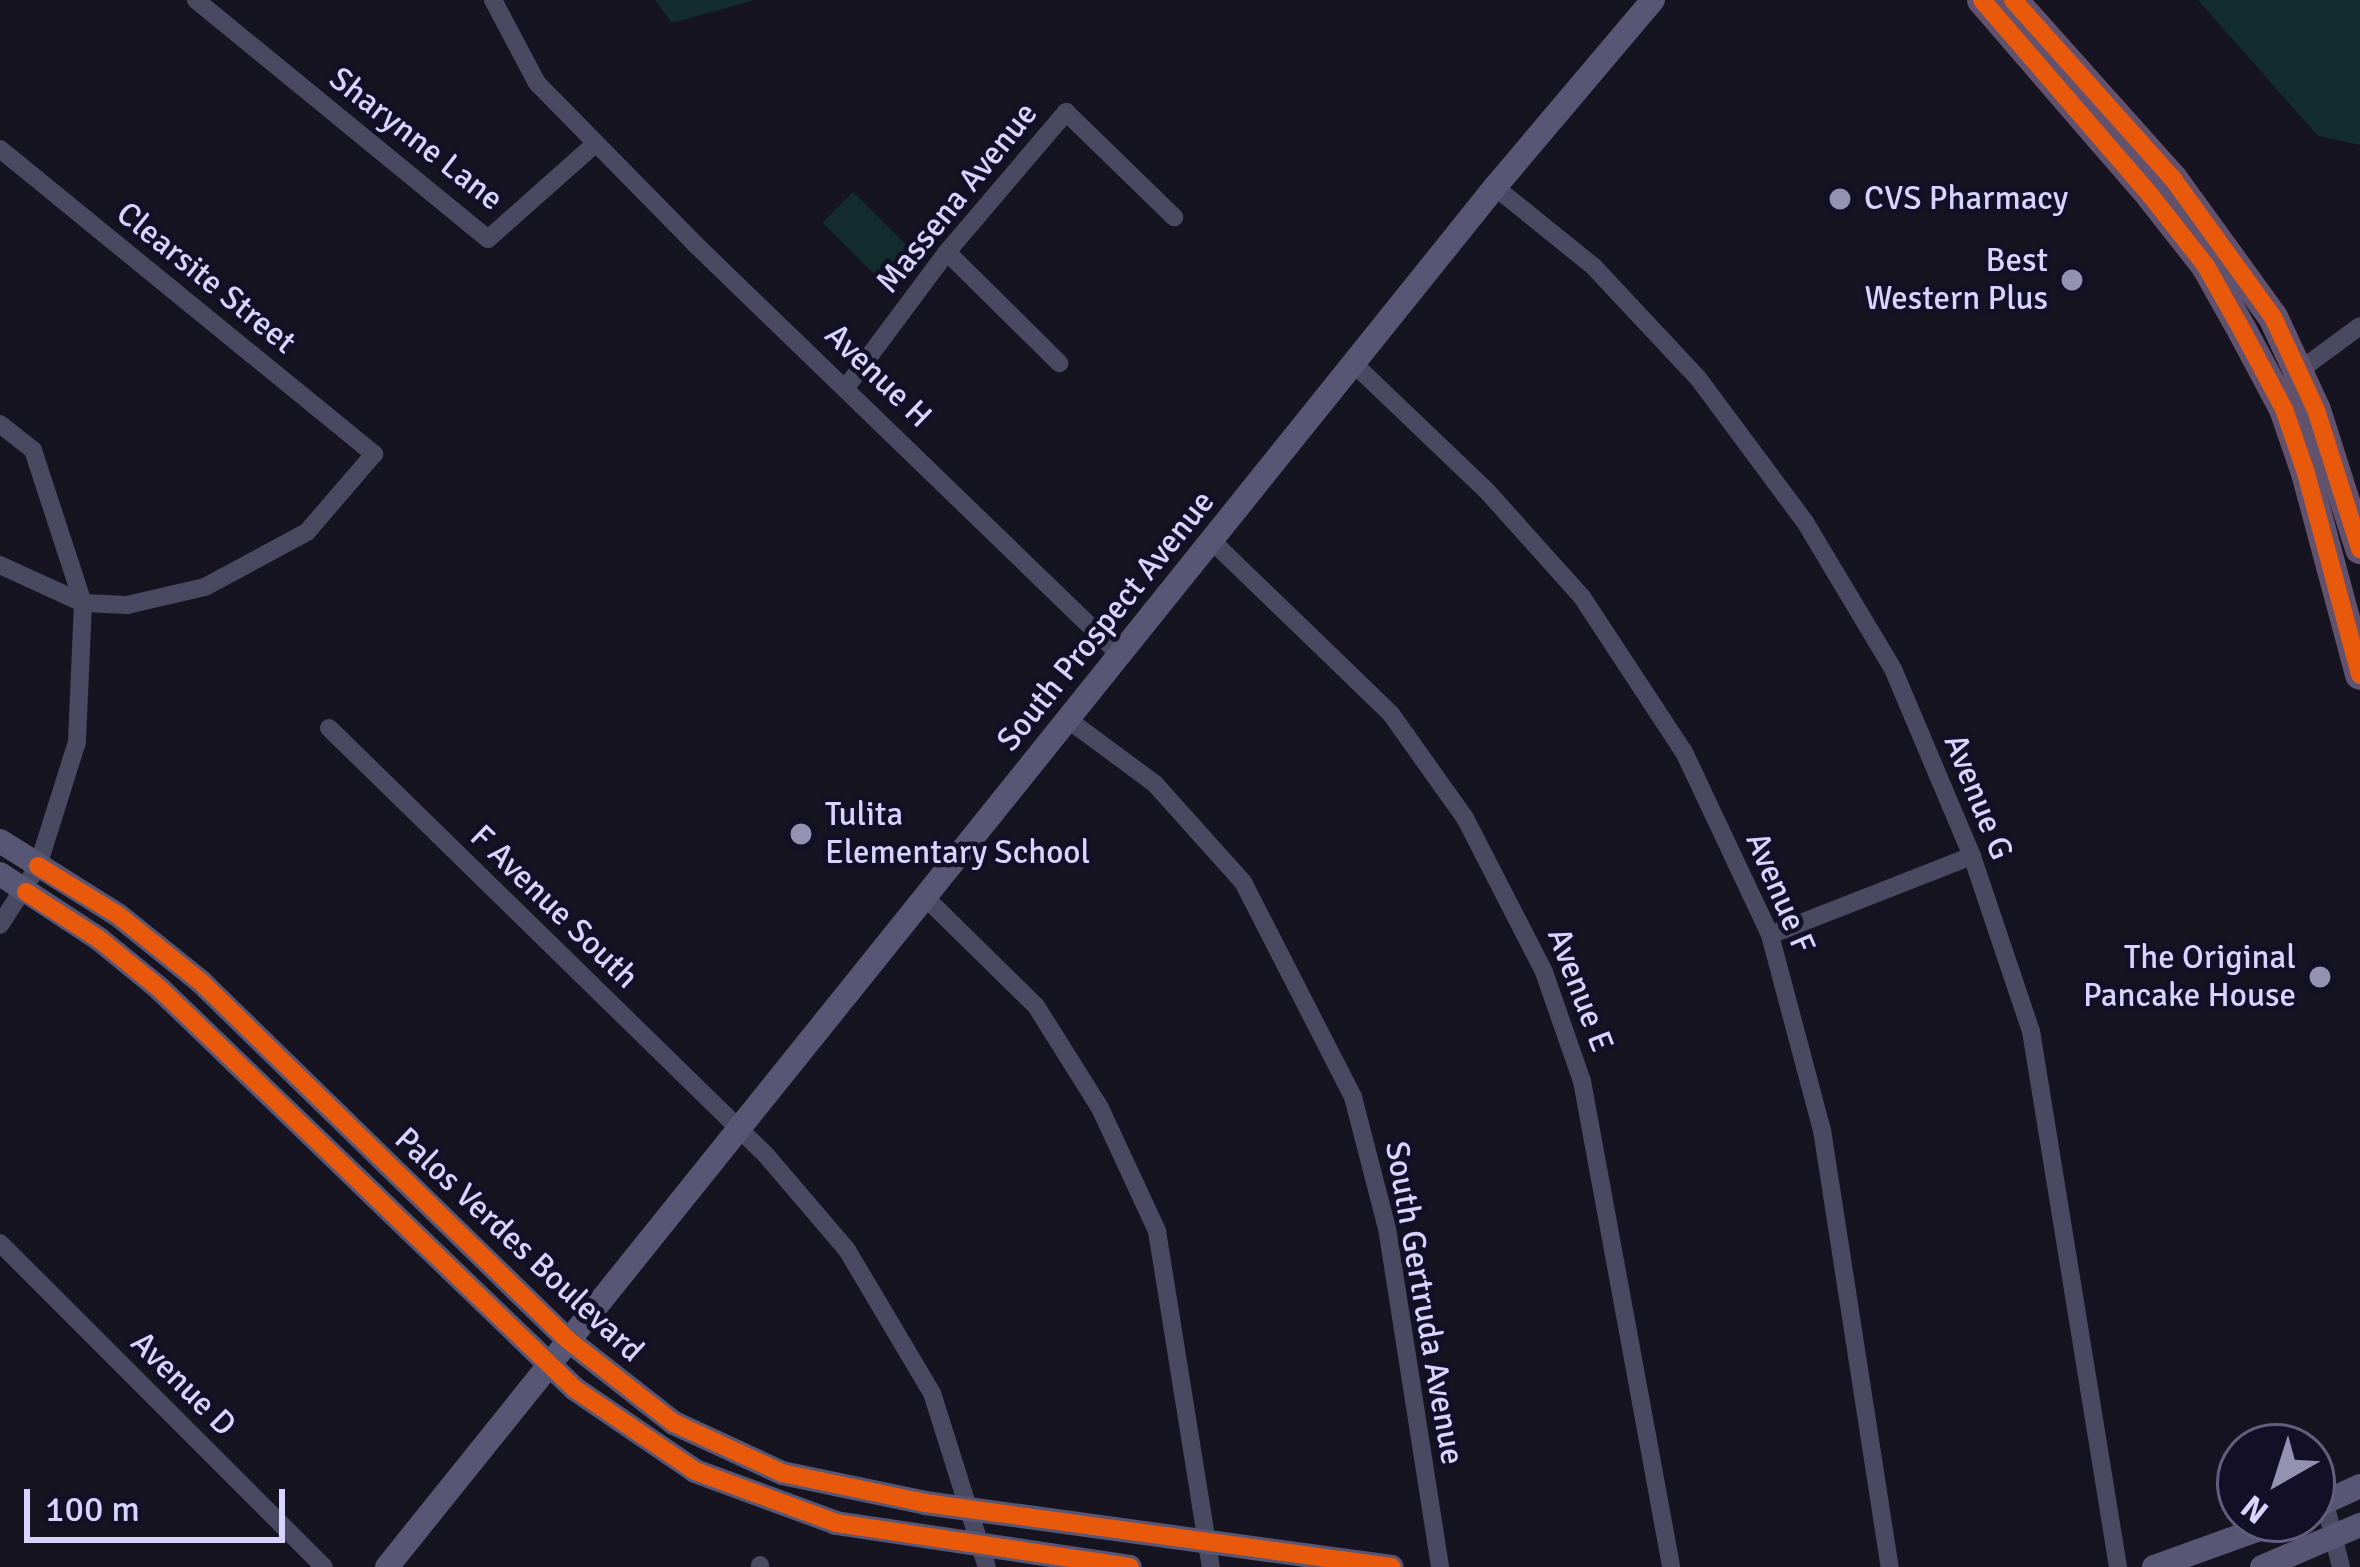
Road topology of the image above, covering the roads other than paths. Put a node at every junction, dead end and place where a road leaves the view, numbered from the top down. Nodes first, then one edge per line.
1 (196, 0) edge
2 (493, 0) edge
3 (1653, 0) edge
4 (1982, 0) edge
5 (2013, 0) edge
6 (2026, 49) junction
7 (596, 144) junction
8 (0, 148) edge
9 (2152, 155) junction
10 (1495, 187) junction
11 (1174, 217) dead end
12 (947, 253) junction
13 (2360, 326) edge
14 (1059, 363) dead end
15 (1354, 364) junction
16 (2300, 372) junction
17 (847, 386) junction
18 (2272, 388) junction
19 (0, 424) edge
20 (1212, 541) junction
21 (2360, 550) edge
22 (0, 565) edge
23 (82, 603) junction
24 (1118, 653) junction
25 (2360, 675) edge
26 (1070, 721) junction
27 (329, 728) dead end
28 (0, 841) edge
29 (1972, 856) junction
30 (38, 866) junction
31 (0, 874) edge
32 (26, 892) junction
33 (926, 898) junction
34 (0, 925) edge
35 (1770, 935) junction
36 (737, 1130) junction
37 (0, 1243) edge
38 (568, 1340) junction
39 (548, 1364) junction
40 (972, 1512) junction
41 (2360, 1525) edge
42 (2336, 1537) joint
43 (2221, 1543) edge
44 (2321, 1543) edge
45 (1210, 1555) edge
46 (986, 1557) edge
47 (324, 1567) edge
48 (387, 1567) edge
49 (1130, 1567) edge
50 (1392, 1567) edge
51 (1440, 1567) edge
52 (1671, 1567) edge
53 (1890, 1567) edge
54 (2118, 1567) edge
55 (2154, 1567) edge
56 (2262, 1567) edge
57 (2341, 1567) edge

1 - 7 street, Sharynne Lane
2 - 7 street, Avenue H
3 - 10 main road, South Prospect Avenue
4 - 6 highway
5 - 9 highway
6 - 9 highway
6 - 18 highway
7 - 17 street, Avenue H
8 - 23 street, Clearsite Street
9 - 16 highway
10 - 15 main road, South Prospect Avenue
10 - 29 street, Avenue G
11 - 12 street, Massena Avenue
12 - 14 street
12 - 17 street, Massena Avenue
13 - 16 street
15 - 20 main road, South Prospect Avenue
15 - 35 street, Avenue F
16 - 18 street
16 - 21 highway
17 - 24 street, Avenue H
18 - 25 highway
19 - 23 street
20 - 24 main road, South Prospect Avenue
20 - 52 street, Avenue E
22 - 23 street
23 - 30 street
24 - 26 main road, South Prospect Avenue
26 - 33 main road, South Prospect Avenue
26 - 51 street, South Gertruda Avenue
27 - 36 street, F Avenue South
28 - 30 main road, Palos Verdes Boulevard
29 - 35 street
29 - 54 street, Avenue G
30 - 32 street
30 - 38 main road, Palos Verdes Boulevard
31 - 32 main road, Palos Verdes Boulevard
32 - 34 street
32 - 39 main road, Palos Verdes Boulevard
33 - 36 main road, South Prospect Avenue
33 - 45 street
35 - 53 street, Avenue F
36 - 38 main road, South Prospect Avenue
36 - 40 street, F Avenue South
37 - 47 street, Avenue D
38 - 39 main road, South Prospect Avenue
38 - 40 main road, Palos Verdes Boulevard
39 - 46 main road, Palos Verdes Boulevard
39 - 48 main road, South Prospect Avenue
40 - 45 main road, Palos Verdes Boulevard
40 - 46 street, F Avenue South
41 - 42 main road
42 - 57 street
43 - 55 main road
44 - 56 main road
45 - 50 main road, Palos Verdes Boulevard
46 - 49 main road, Palos Verdes Boulevard

